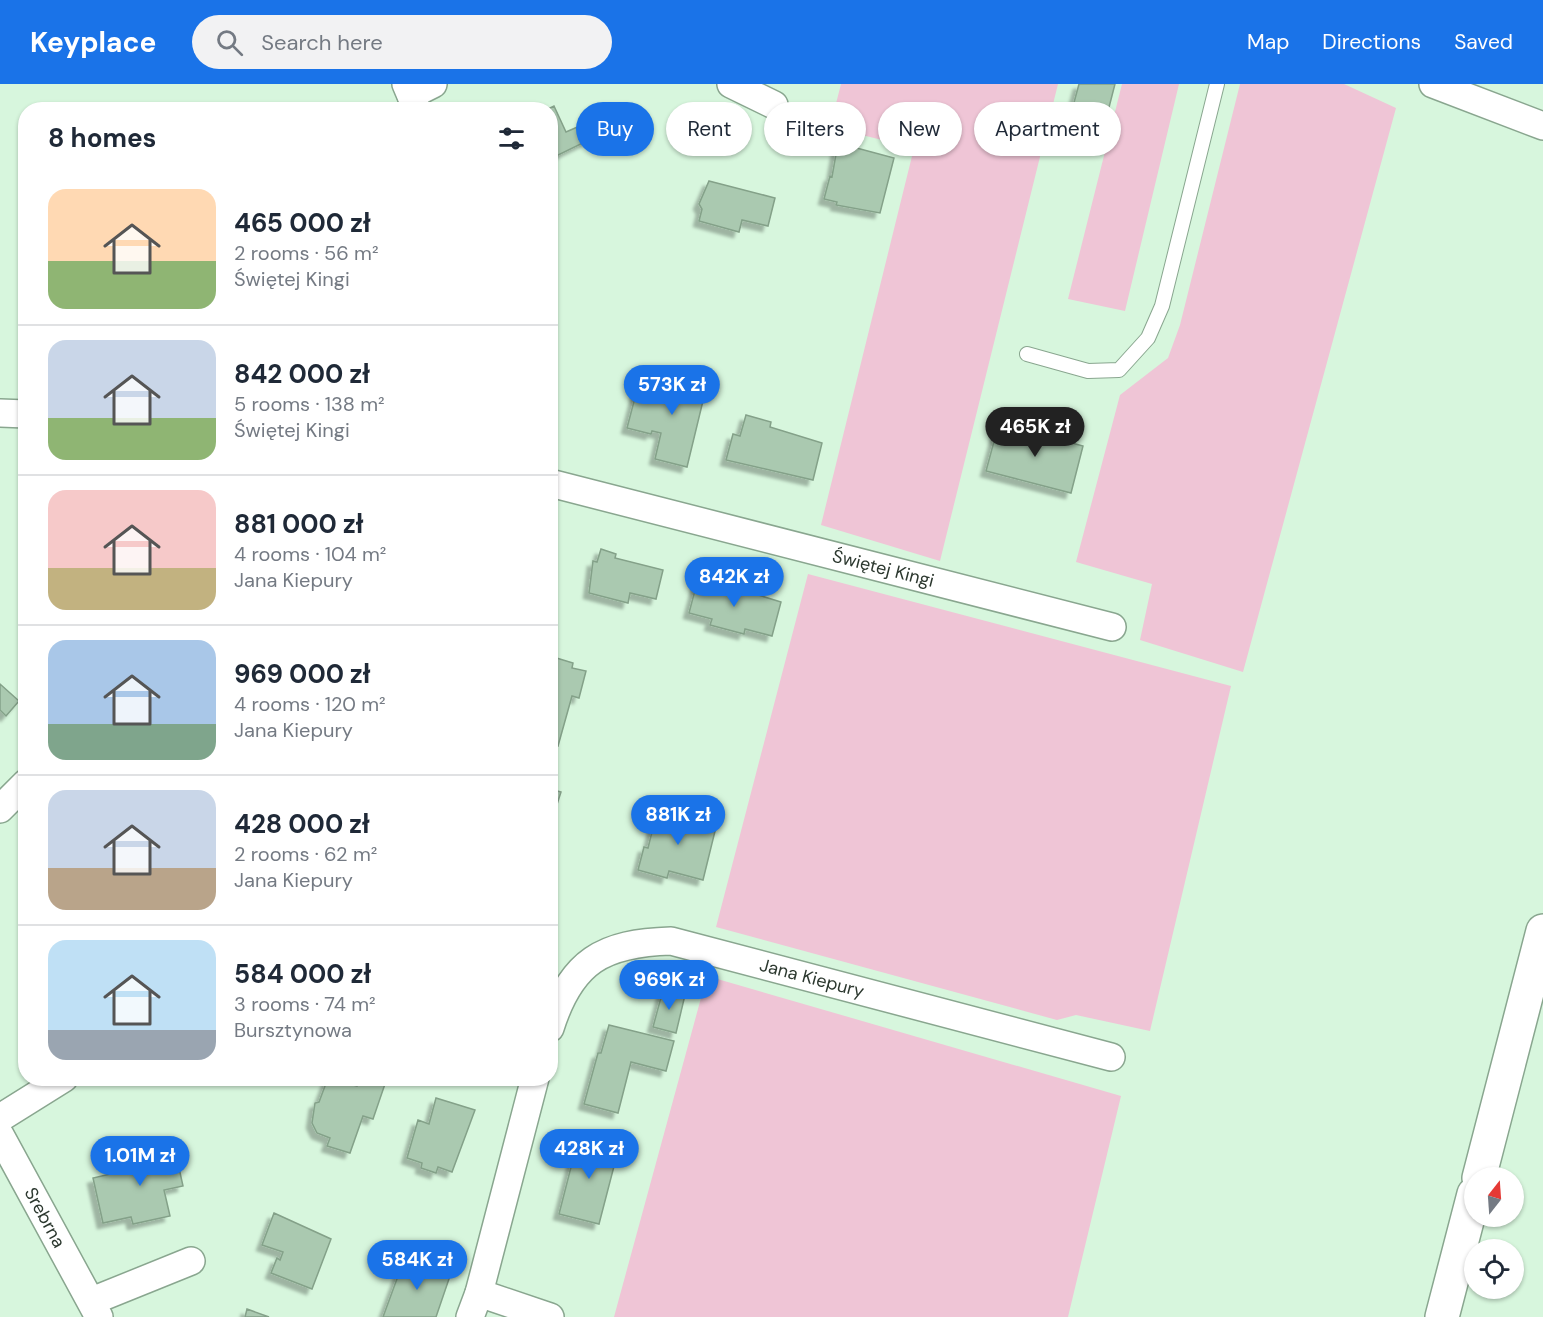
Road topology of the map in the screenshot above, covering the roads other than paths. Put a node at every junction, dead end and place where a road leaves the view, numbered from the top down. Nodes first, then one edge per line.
1 (731, 84) edge
2 (1217, 84) edge
3 (1433, 84) edge
4 (768, 102) edge
5 (1543, 126) edge
6 (1027, 354) dead end
7 (0, 413) edge
8 (18, 414) edge
9 (558, 485) edge
10 (1112, 627) dead end
11 (18, 791) edge
12 (0, 809) edge
13 (1543, 932) edge
14 (558, 1009) edge
15 (1111, 1057) dead end
16 (51, 1086) edge
17 (532, 1086) edge
18 (0, 1118) edge
19 (0, 1135) edge
20 (1482, 1167) edge
21 (1465, 1227) edge
22 (191, 1261) dead end
23 (474, 1305) edge
24 (95, 1309) edge
25 (550, 1317) edge
26 (1442, 1317) edge

1 - 4 street
2 - 6 lane
3 - 5 street
7 - 8 street
9 - 10 street, Świętej Kingi
11 - 12 street
13 - 20 main road
14 - 15 street, Jana Kiepury
16 - 18 street
17 - 23 street
19 - 24 street, Srebrna
21 - 26 main road
22 - 24 street, Srebrna
23 - 25 street

